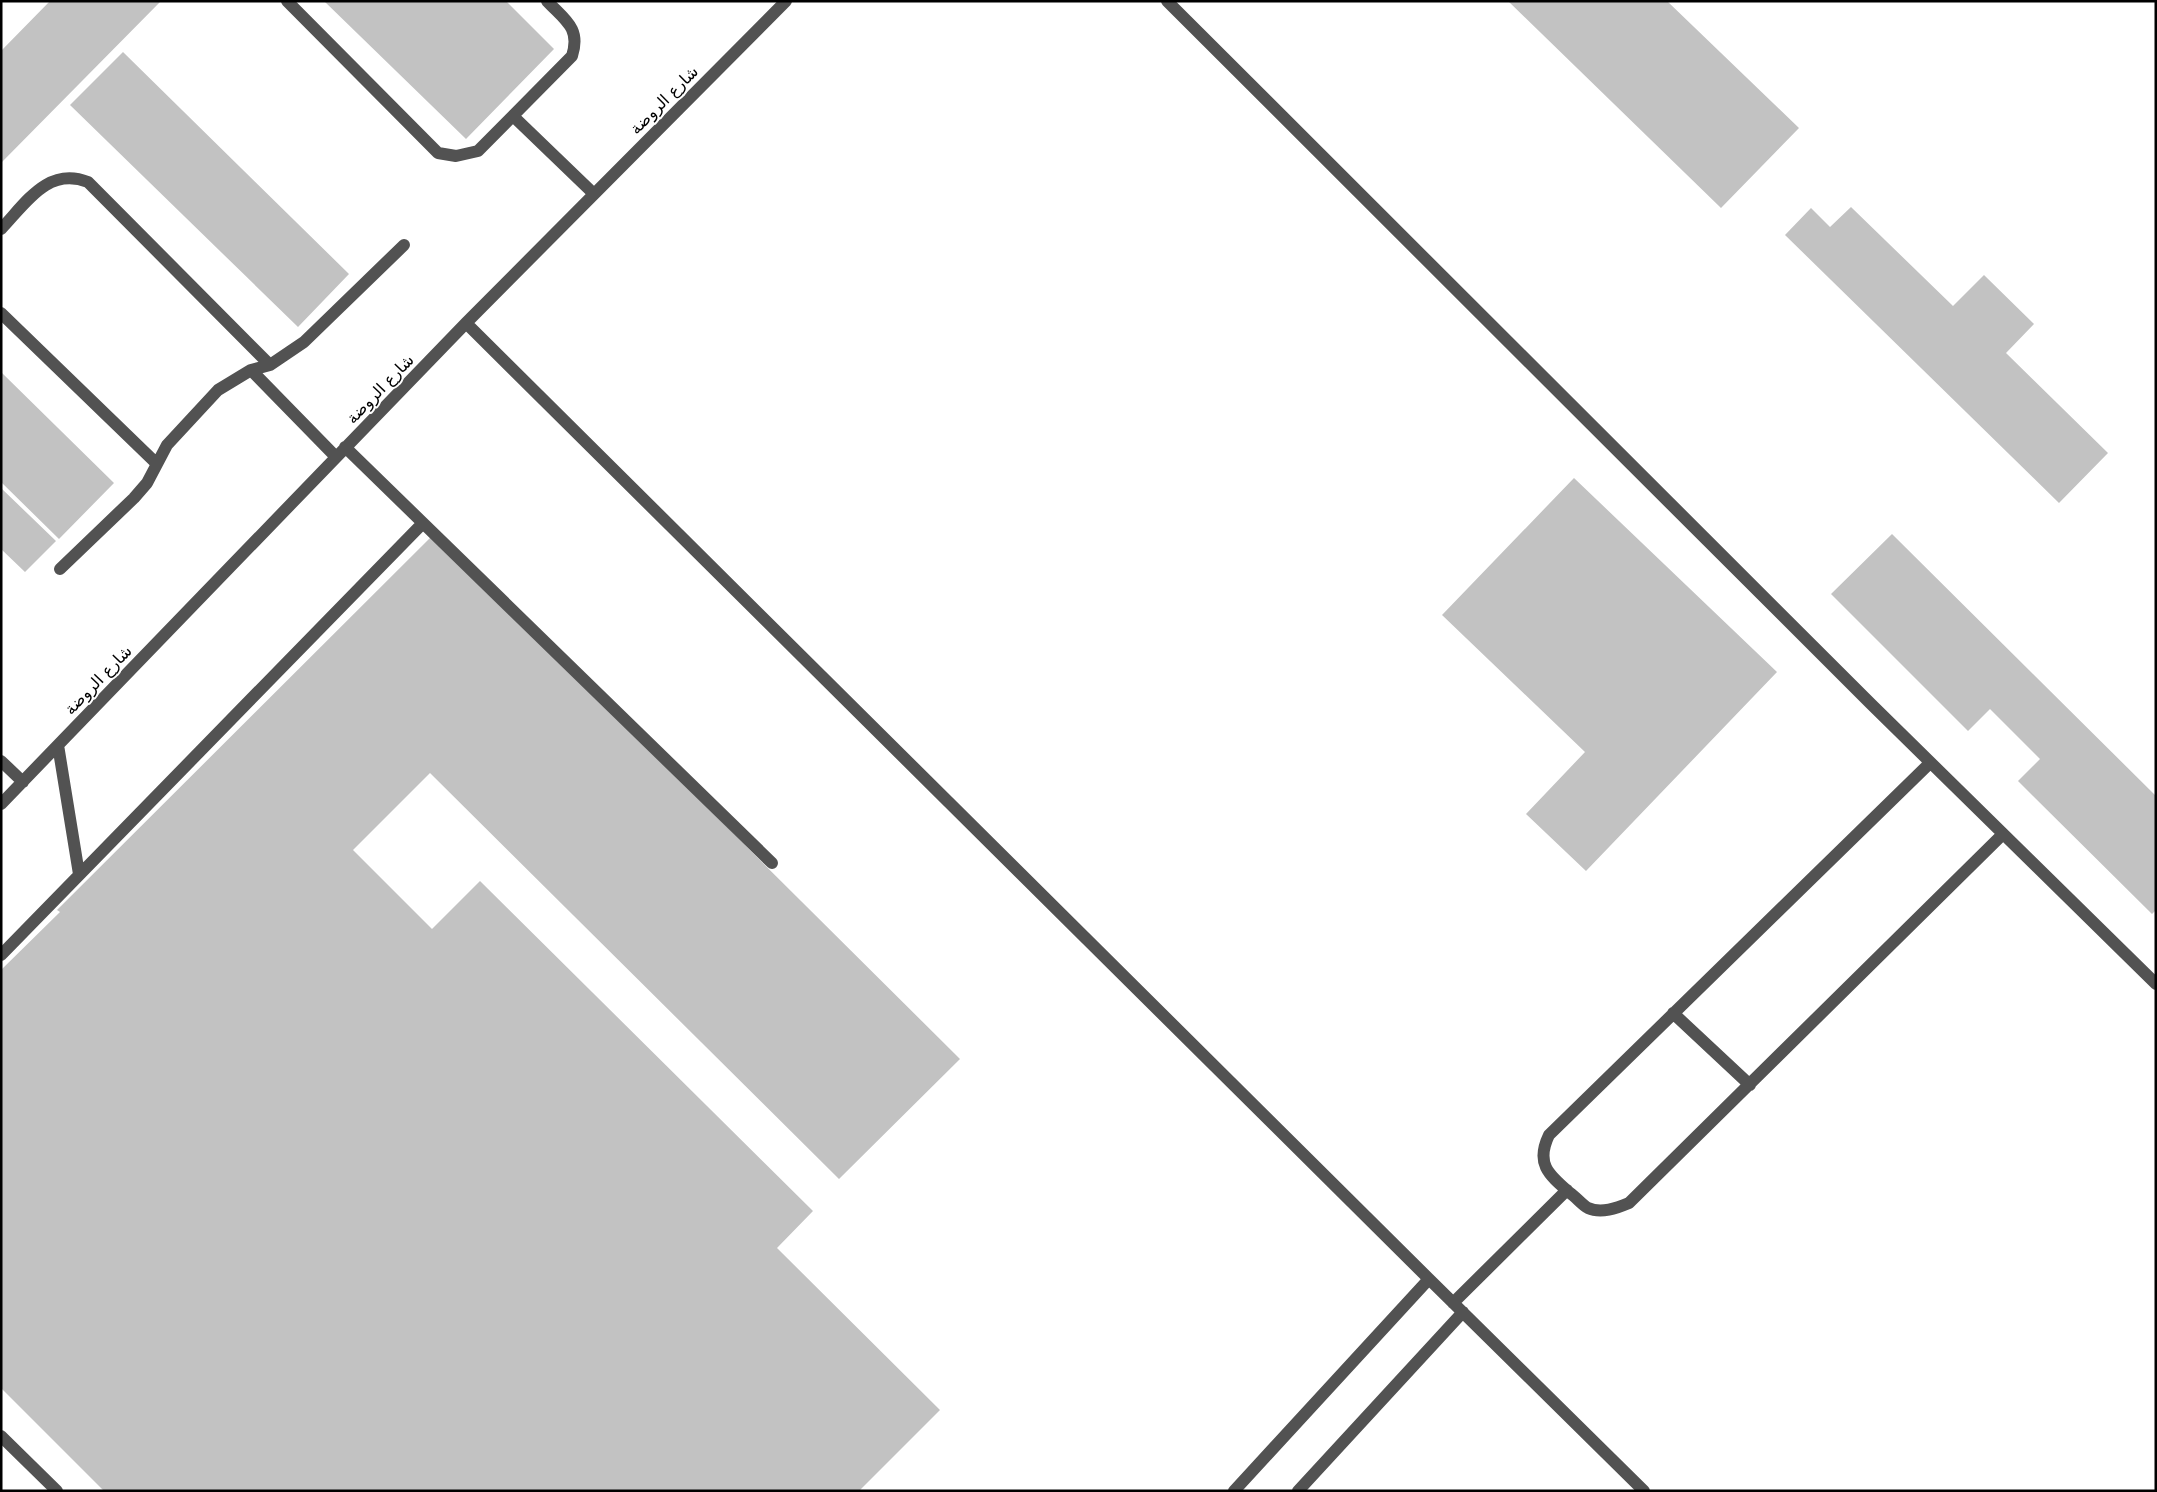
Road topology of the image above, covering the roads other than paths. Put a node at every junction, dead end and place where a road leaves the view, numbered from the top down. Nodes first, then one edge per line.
1 (286, 1) edge
2 (547, 1) edge
3 (786, 1) edge
4 (1167, 1) edge
5 (513, 116) junction
6 (594, 194) junction
7 (1, 229) edge
8 (404, 245) dead end
9 (1, 313) edge
10 (466, 323) junction
11 (270, 365) junction
12 (251, 370) junction
13 (345, 448) junction
14 (336, 457) junction
15 (156, 464) junction
16 (423, 523) junction
17 (60, 569) dead end
18 (58, 745) junction
19 (1, 761) edge
20 (1930, 763) junction
21 (23, 782) junction
22 (1, 804) edge
23 (2003, 834) junction
24 (772, 864) dead end
25 (79, 874) junction
26 (3, 950) edge
27 (2156, 984) edge
28 (1674, 1013) junction
29 (1750, 1085) junction
30 (1568, 1190) junction
31 (1428, 1279) junction
32 (1453, 1302) junction
33 (1462, 1312) junction
34 (1, 1436) edge
35 (57, 1491) edge
36 (1234, 1491) edge
37 (1298, 1491) edge
38 (1644, 1491) edge

1 - 5 street
2 - 5 street
3 - 6 street, شارع الروضة
4 - 20 street
5 - 6 street
6 - 10 street, شارع الروضة
7 - 11 street
8 - 11 street
9 - 15 street
10 - 13 street, شارع الروضة
10 - 31 street
11 - 12 street
12 - 14 street
12 - 15 street
13 - 14 street, شارع الروضة
13 - 16 street
14 - 18 street, شارع الروضة
15 - 17 street
16 - 24 street
16 - 25 street
18 - 21 street, شارع الروضة
18 - 25 street
19 - 21 street
20 - 23 street
20 - 28 street
21 - 22 street, شارع الروضة
23 - 27 street
23 - 29 street
25 - 26 street
28 - 29 street
28 - 30 street
29 - 30 street
30 - 32 street
31 - 32 street
31 - 36 street
32 - 33 street
33 - 37 street
33 - 38 street
34 - 35 street

